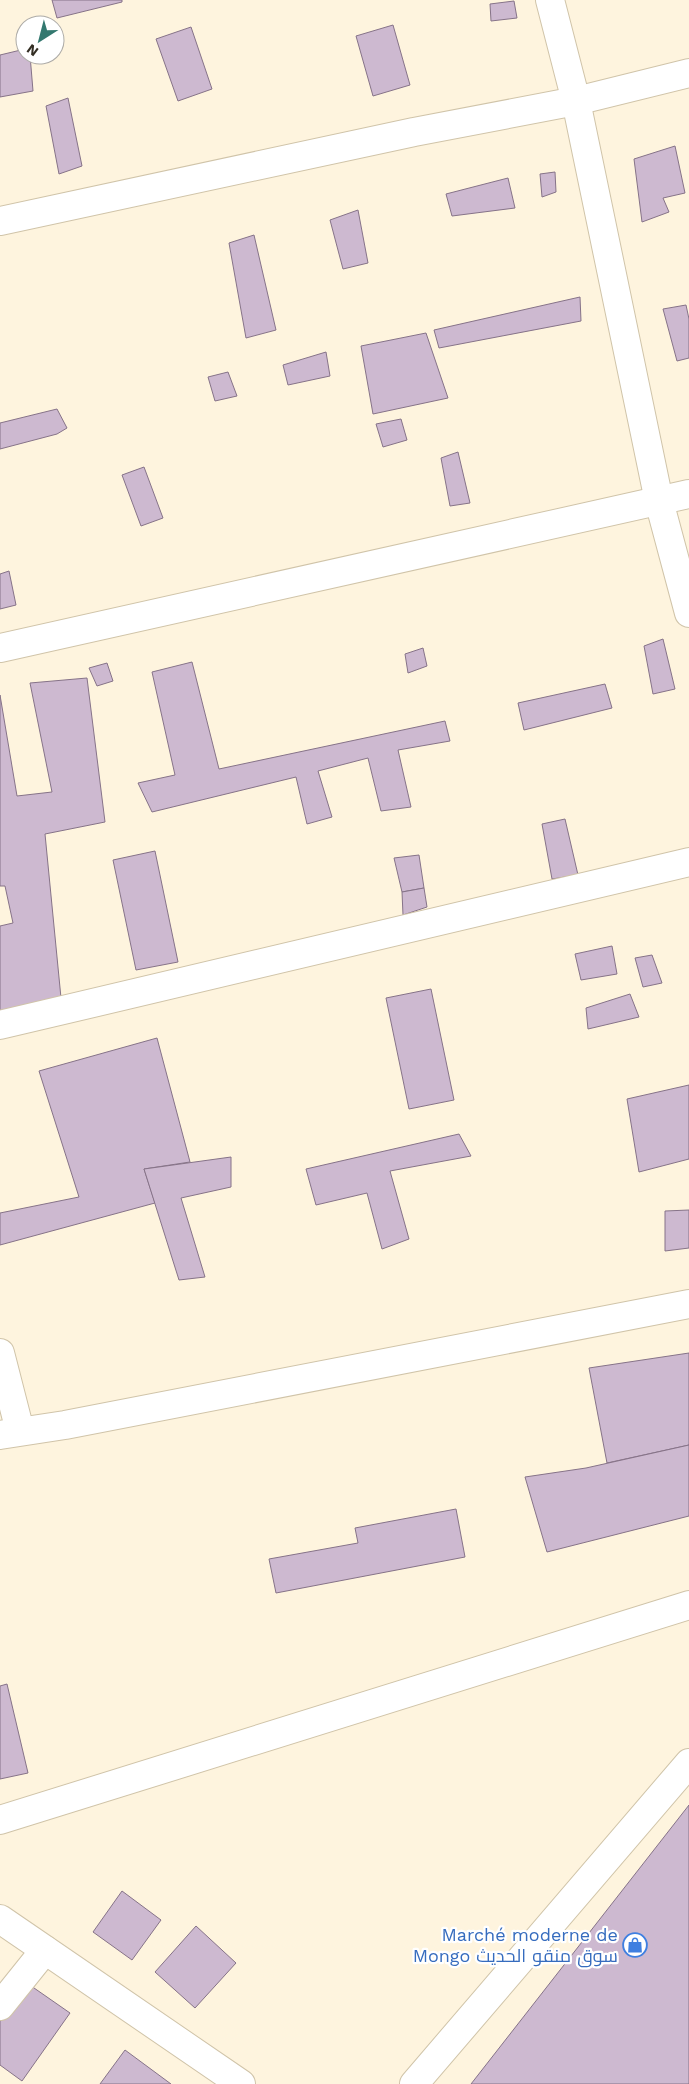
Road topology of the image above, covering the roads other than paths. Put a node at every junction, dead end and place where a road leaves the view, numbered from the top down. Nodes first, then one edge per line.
1 (550, 0) edge
2 (689, 73) edge
3 (576, 101) junction
4 (0, 221) edge
5 (689, 494) edge
6 (659, 501) junction
7 (689, 613) edge
8 (0, 648) edge
9 (689, 862) edge
10 (0, 1025) edge
11 (689, 1304) edge
12 (0, 1352) edge
13 (10, 1433) edge
14 (689, 1605) edge
15 (689, 1763) edge
16 (0, 1820) edge
17 (0, 1918) edge
18 (45, 1950) junction
19 (0, 2006) edge
20 (237, 2083) edge
21 (414, 2084) edge

1 - 3 street
2 - 3 street
3 - 4 street
3 - 6 street
5 - 6 street
6 - 7 street
6 - 8 street
9 - 10 street
11 - 13 street
12 - 13 street
14 - 16 street
15 - 21 street
17 - 18 street
18 - 19 street
18 - 20 street

